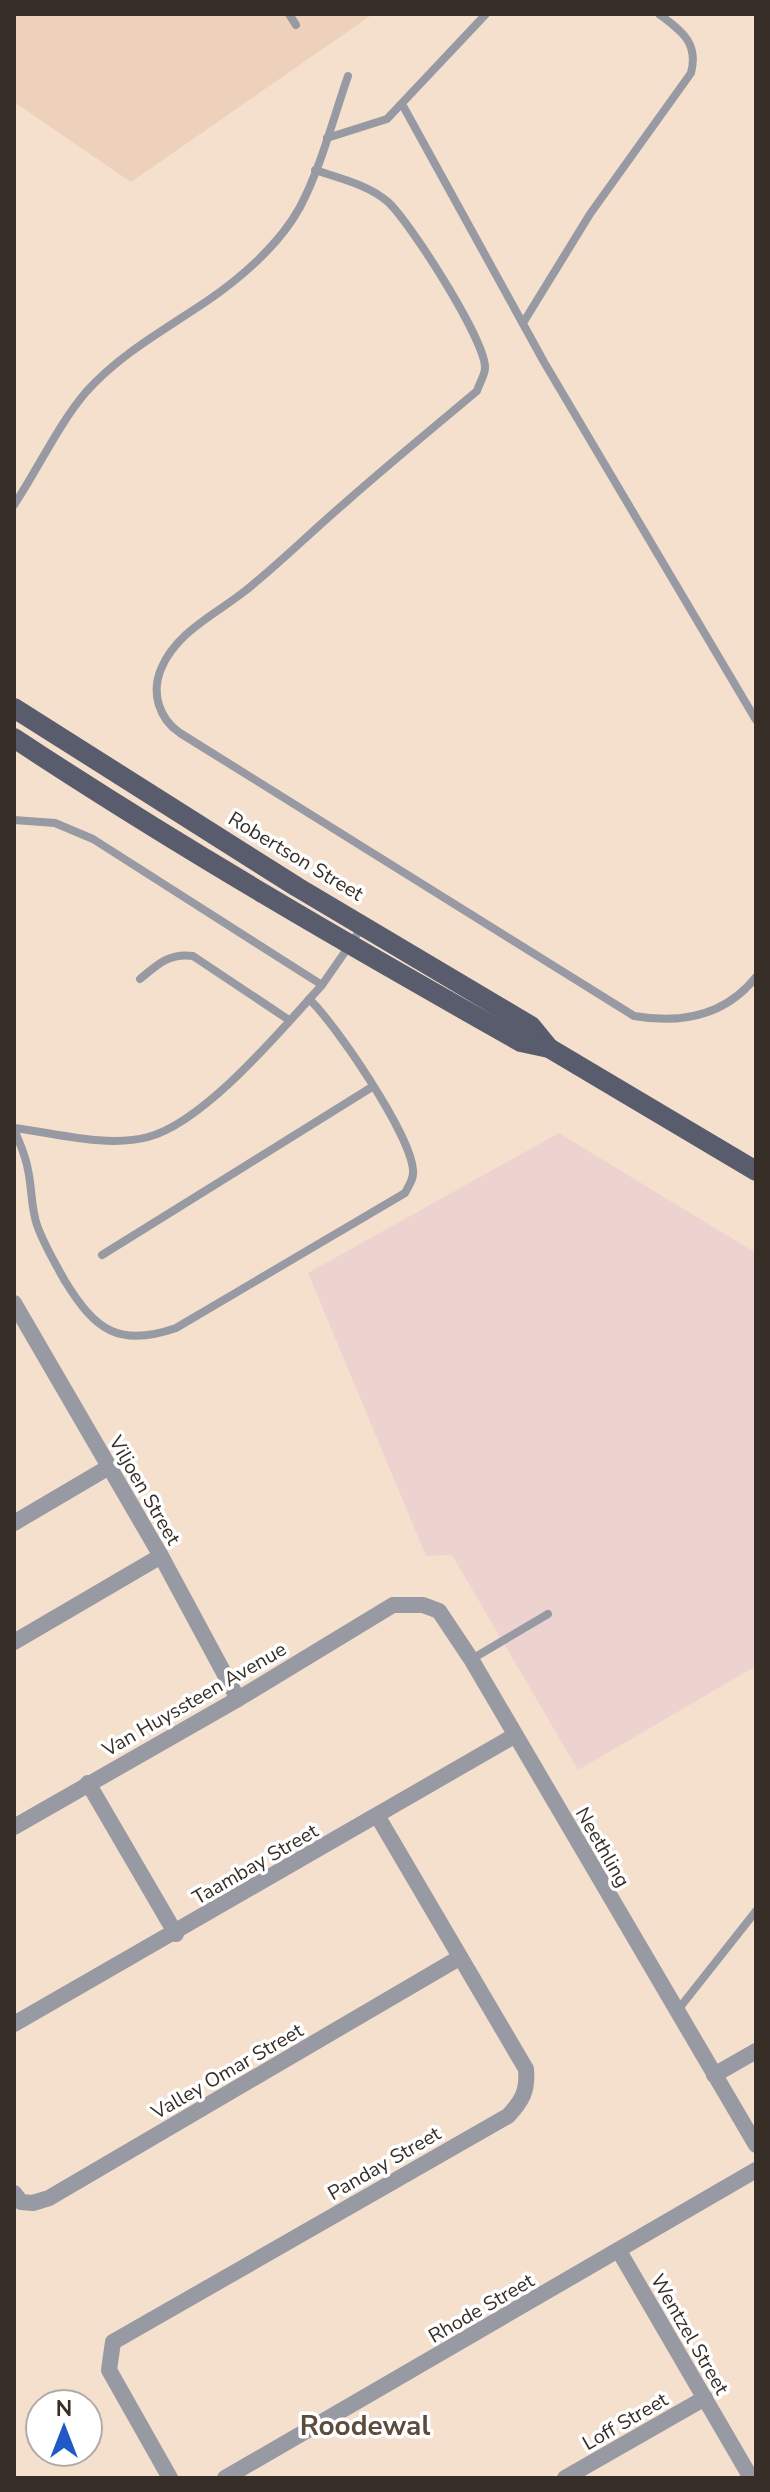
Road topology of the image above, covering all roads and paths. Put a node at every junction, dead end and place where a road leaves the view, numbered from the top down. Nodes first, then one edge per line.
1 (289, 14) edge
2 (486, 14) edge
3 (659, 14) edge
4 (296, 25) dead end
5 (348, 76) dead end
6 (402, 104) junction
7 (327, 138) junction
8 (315, 170) junction
9 (523, 323) junction
10 (14, 505) edge
11 (14, 708) edge
12 (756, 720) edge
13 (14, 738) edge
14 (14, 820) edge
15 (364, 925) junction
16 (351, 945) junction
17 (756, 977) edge
18 (140, 979) dead end
19 (322, 985) junction
20 (309, 999) junction
21 (289, 1020) junction
22 (549, 1048) junction
23 (372, 1087) junction
24 (14, 1128) edge
25 (756, 1171) edge
26 (102, 1255) dead end
27 (14, 1303) edge
28 (109, 1467) junction
29 (14, 1523) edge
30 (161, 1556) junction
31 (393, 1605) joint
32 (548, 1614) dead end
33 (14, 1642) edge
34 (471, 1659) junction
35 (238, 1699) junction
36 (514, 1736) junction
37 (88, 1783) junction
38 (378, 1817) junction
39 (14, 1827) edge
40 (756, 1911) edge
41 (176, 1934) junction
42 (459, 1958) junction
43 (676, 2012) junction
44 (14, 2024) edge
45 (756, 2051) edge
46 (714, 2075) junction
47 (756, 2145) edge
48 (756, 2170) edge
49 (14, 2193) edge
50 (619, 2251) junction
51 (705, 2398) junction
52 (170, 2478) edge
53 (225, 2478) edge
54 (565, 2478) edge
55 (751, 2478) edge

1 - 4 lane
2 - 6 lane
3 - 9 lane
5 - 7 lane
6 - 7 lane
6 - 9 lane
7 - 8 lane
8 - 10 lane
8 - 17 lane
9 - 12 lane
11 - 15 main road, Robertson Street
13 - 16 main road, Robertson Street
14 - 19 lane
15 - 16 lane
15 - 22 main road, Robertson Street
16 - 19 lane
16 - 22 main road, Robertson Street
18 - 21 lane
19 - 20 lane
20 - 21 lane
20 - 23 lane
21 - 24 lane
22 - 25 main road, Robertson Street
23 - 24 lane
23 - 26 lane
27 - 28 street, Viljoen Street
28 - 29 street
28 - 30 street, Viljoen Street
30 - 33 street
30 - 35 street, Viljoen Street
31 - 34 street, Neethling
31 - 35 street, Van Huyssteen Avenue
32 - 34 lane
34 - 36 street, Neethling
35 - 37 street, Van Huyssteen Avenue
36 - 38 street, Taambay Street
36 - 43 street, Neethling
37 - 39 street, Van Huyssteen Avenue
37 - 41 street
38 - 41 street, Taambay Street
38 - 42 street, Panday Street
40 - 43 lane
41 - 44 street, Taambay Street
42 - 49 street, Valley Omar Street
42 - 52 street, Panday Street
43 - 46 street, Neethling
45 - 46 street
46 - 47 street, Neethling
48 - 50 street, Rhode Street
50 - 51 street, Wentzel Street
50 - 53 street, Rhode Street
51 - 54 street, Loff Street
51 - 55 street, Wentzel Street

